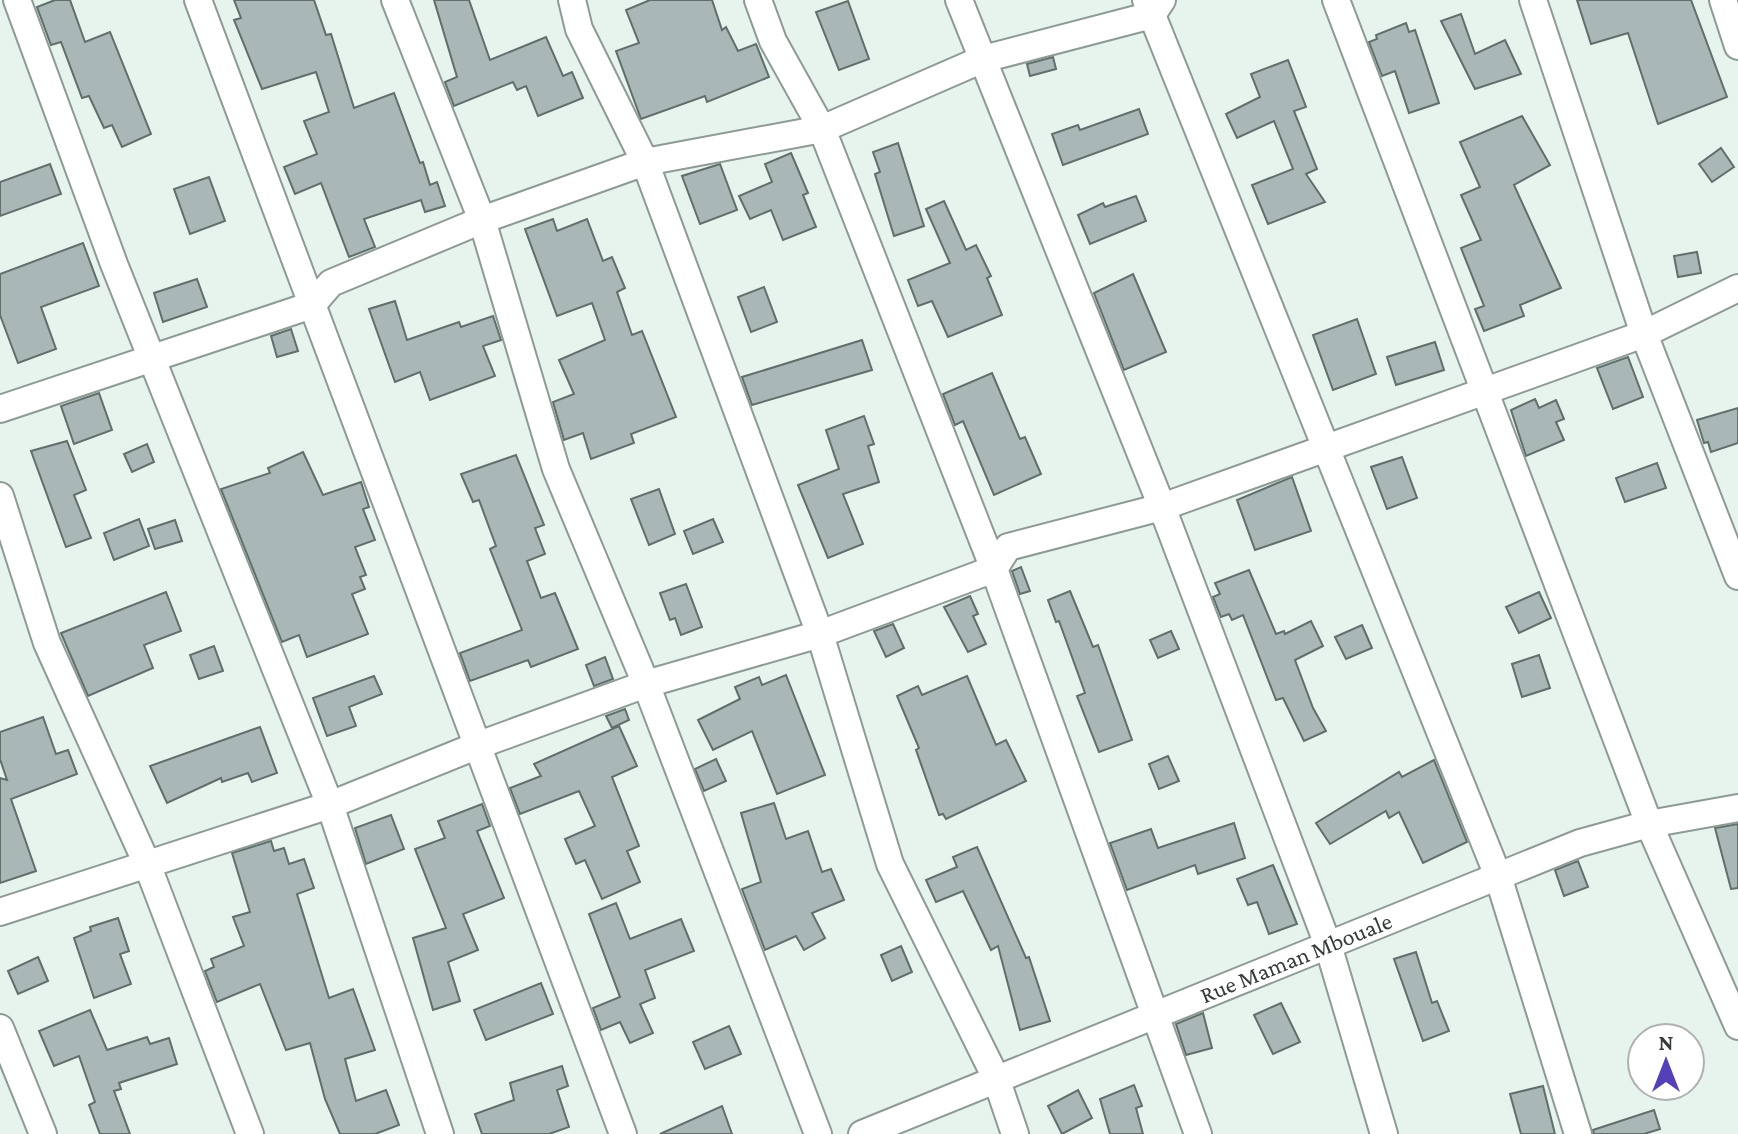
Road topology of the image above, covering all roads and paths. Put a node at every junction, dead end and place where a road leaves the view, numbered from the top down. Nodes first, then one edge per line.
1 (17, 0) edge
2 (198, 0) edge
3 (395, 0) edge
4 (572, 0) edge
5 (758, 0) edge
6 (959, 0) edge
7 (1336, 0) edge
8 (1533, 0) edge
9 (1723, 0) edge
10 (1154, 5) edge
11 (1738, 46) edge
12 (983, 59) junction
13 (822, 129) junction
14 (645, 162) junction
15 (482, 220) junction
16 (1738, 288) edge
17 (312, 305) junction
18 (1644, 334) junction
19 (152, 361) junction
20 (1484, 391) junction
21 (0, 409) edge
22 (1327, 448) junction
23 (0, 496) edge
24 (1162, 507) junction
25 (994, 569) junction
26 (1738, 576) edge
27 (820, 634) junction
28 (646, 684) junction
29 (476, 746) junction
30 (330, 805) junction
31 (1738, 808) edge
32 (1649, 824) junction
33 (147, 864) junction
34 (1498, 876) junction
35 (0, 912) edge
36 (1328, 945) junction
37 (1157, 1014) junction
38 (1738, 1026) edge
39 (0, 1028) edge
40 (996, 1078) junction
41 (43, 1134) edge
42 (250, 1134) edge
43 (440, 1134) edge
44 (623, 1134) edge
45 (818, 1134) edge
46 (862, 1134) edge
47 (1015, 1134) edge
48 (1198, 1134) edge
49 (1384, 1134) edge
50 (1578, 1134) edge

1 - 19 street
2 - 17 street
3 - 15 street
4 - 14 street
5 - 13 street
6 - 12 street
7 - 20 street
8 - 18 street
9 - 11 street
10 - 12 street
10 - 22 street
12 - 13 street
12 - 24 street
13 - 14 street
13 - 25 street
14 - 15 street
14 - 27 street
15 - 17 street
15 - 28 street
16 - 18 street
17 - 19 street
17 - 29 street
18 - 20 street
18 - 26 street
19 - 21 street
19 - 30 street
20 - 22 street
20 - 32 street
22 - 24 street
22 - 34 street
23 - 33 street
24 - 25 street
24 - 36 street
25 - 27 street
25 - 37 street
27 - 28 street
27 - 40 street
28 - 29 street
28 - 45 street
29 - 30 street
29 - 44 street
30 - 33 street
30 - 43 street
31 - 32 street, Rue Maman Mbouale
32 - 34 street, Rue Maman Mbouale
32 - 38 street
33 - 35 street
33 - 42 street
34 - 36 street, Rue Maman Mbouale
34 - 50 street
36 - 37 street, Rue Maman Mbouale
36 - 49 street
37 - 40 street, Rue Maman Mbouale
37 - 48 street
39 - 41 street
40 - 46 street, Rue Maman Mbouale
40 - 47 street

